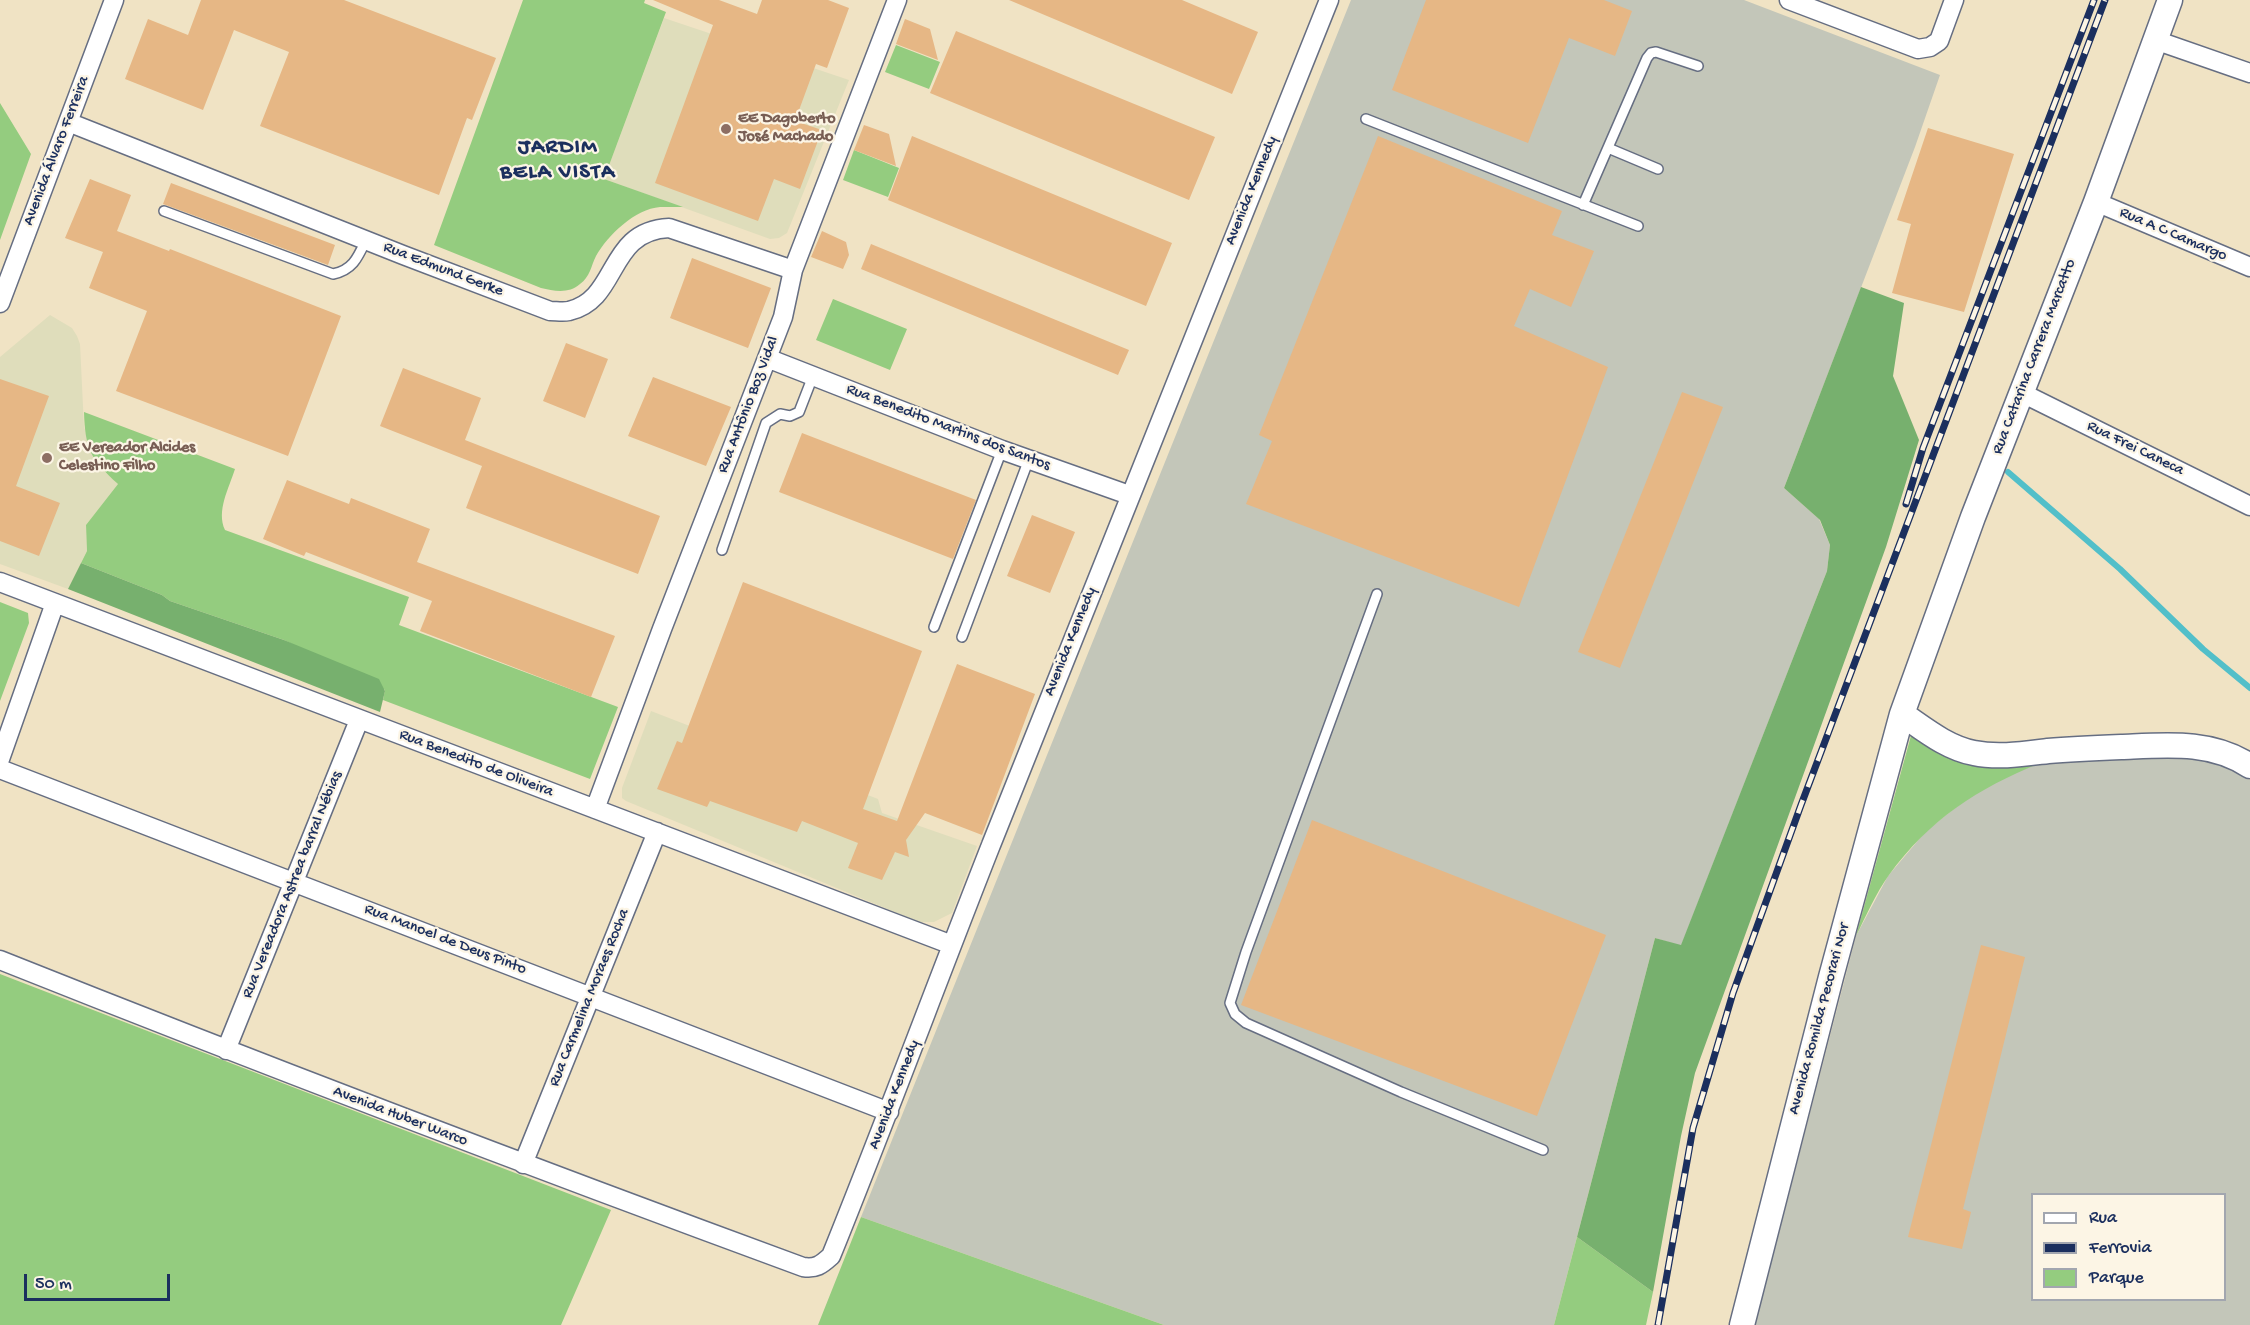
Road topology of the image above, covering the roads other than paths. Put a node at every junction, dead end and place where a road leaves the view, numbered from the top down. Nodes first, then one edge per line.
1 (114, 0) edge
2 (897, 0) edge
3 (1329, 0) edge
4 (1789, 0) edge
5 (1954, 0) edge
6 (2170, 0) edge
7 (2155, 40) junction
8 (1698, 66) dead end
9 (2250, 73) edge
10 (1366, 119) dead end
11 (68, 122) junction
12 (1608, 147) junction
13 (1658, 169) dead end
14 (2096, 202) junction
15 (1583, 205) junction
16 (164, 211) dead end
17 (1638, 226) dead end
18 (366, 240) junction
19 (2250, 267) edge
20 (794, 270) junction
21 (0, 303) edge
22 (767, 358) junction
23 (813, 376) junction
24 (2020, 392) junction
25 (1002, 450) junction
26 (1029, 459) junction
27 (1129, 495) junction
28 (2250, 506) edge
29 (722, 550) dead end
30 (0, 582) edge
31 (1377, 594) dead end
32 (55, 603) junction
33 (934, 627) dead end
34 (962, 637) dead end
35 (1902, 714) junction
36 (359, 720) junction
37 (0, 759) edge
38 (2250, 766) edge
39 (0, 769) edge
40 (595, 809) junction
41 (657, 832) junction
42 (294, 881) junction
43 (952, 945) junction
44 (0, 960) edge
45 (591, 998) junction
46 (226, 1050) junction
47 (889, 1112) junction
48 (1543, 1150) dead end
49 (523, 1164) junction
50 (803, 1267) joint
51 (1742, 1325) edge

1 - 11 street, Avenida Álvaro Ferreira
2 - 20 street, Rua Antônio Boz Vidal
3 - 27 street, Avenida Kennedy
4 - 5 street
6 - 7 street, Rua Catarina Carrera Marcatto
7 - 9 street
7 - 14 street, Rua Catarina Carrera Marcatto
8 - 12 lane
10 - 15 lane
11 - 18 street, Rua Edmund Gerke
11 - 21 street, Avenida Álvaro Ferreira
12 - 13 lane
12 - 15 lane
14 - 19 street, Rua A C Camargo
14 - 24 street, Rua Catarina Carrera Marcatto
15 - 17 lane
16 - 18 lane
18 - 20 street, Rua Edmund Gerke
20 - 22 street, Rua Antônio Boz Vidal
22 - 23 street, Rua Benedito Martins dos Santos
22 - 40 street, Rua Antônio Boz Vidal
23 - 25 street, Rua Benedito Martins dos Santos
23 - 29 lane
24 - 28 street, Rua Frei Caneca
24 - 35 street, Rua Catarina Carrera Marcatto
25 - 26 street, Rua Benedito Martins dos Santos
25 - 33 lane
26 - 27 street, Rua Benedito Martins dos Santos
26 - 34 lane
27 - 43 street, Avenida Kennedy
30 - 32 street, Rua Benedito de Oliveira
31 - 48 lane
32 - 36 street, Rua Benedito de Oliveira
32 - 37 street
35 - 38 street
35 - 51 street, Avenida Romilda Pecorari Nor
36 - 40 street, Rua Benedito de Oliveira
36 - 42 street, Rua Vereadora Astrea barral Nébias
39 - 42 street, Rua Manoel de Deus Pinto
40 - 41 street, Rua Benedito de Oliveira
41 - 43 street, Rua Benedito de Oliveira
41 - 45 street, Rua Carmelina Moraes Rocha
42 - 45 street, Rua Manoel de Deus Pinto
42 - 46 street, Rua Vereadora Astrea barral Nébias
43 - 47 street, Avenida Kennedy
44 - 46 street, Avenida Huber Warco
45 - 47 street, Rua Manoel de Deus Pinto
45 - 49 street, Rua Carmelina Moraes Rocha
46 - 49 street, Avenida Huber Warco
47 - 50 street, Avenida Kennedy
49 - 50 street, Avenida Huber Warco

